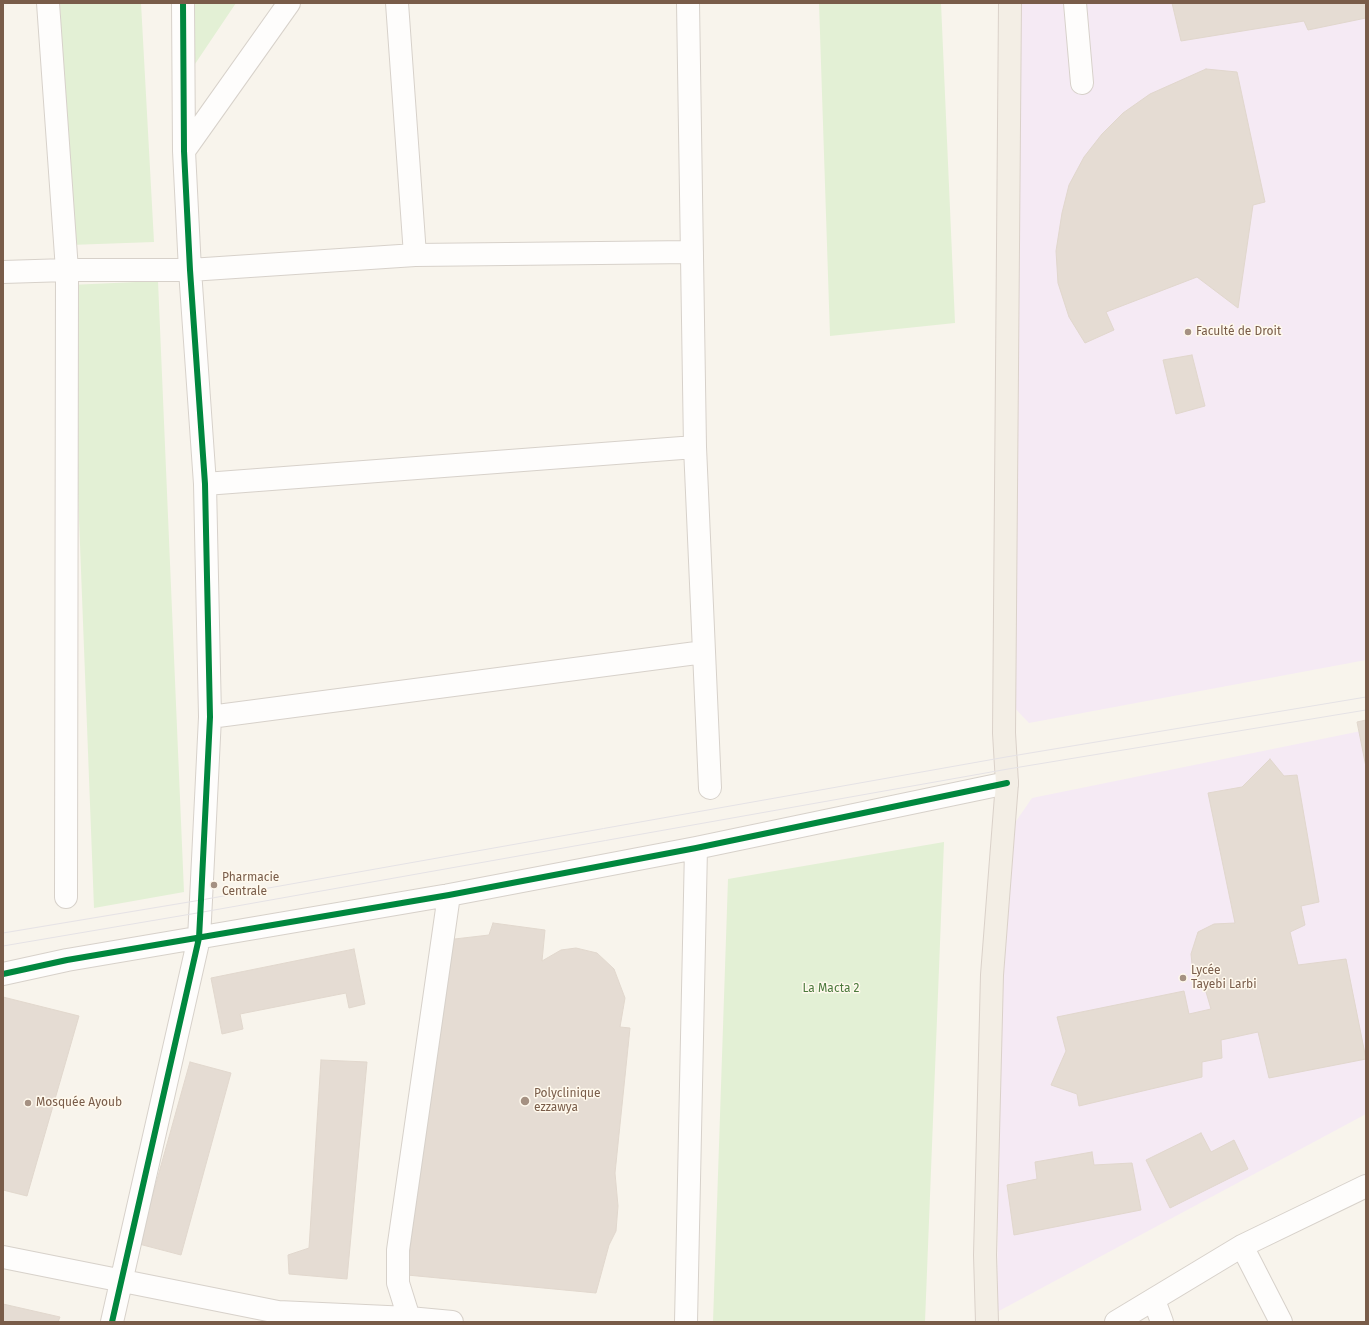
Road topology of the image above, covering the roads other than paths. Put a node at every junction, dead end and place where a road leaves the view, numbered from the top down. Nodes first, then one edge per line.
1 (48, 3) edge
2 (183, 3) edge
3 (289, 3) edge
4 (397, 3) edge
5 (688, 3) edge
6 (1010, 3) edge
7 (1075, 3) edge
8 (1082, 83) dead end
9 (184, 151) junction
10 (692, 252) junction
11 (415, 255) junction
12 (67, 270) junction
13 (190, 270) junction
14 (3, 272) edge
15 (695, 447) junction
16 (205, 484) junction
17 (704, 652) junction
18 (210, 717) junction
19 (1007, 784) junction
20 (710, 788) dead end
21 (696, 848) junction
22 (450, 895) junction
23 (66, 897) dead end
24 (199, 938) junction
25 (3, 974) edge
26 (1366, 1186) edge
27 (1242, 1246) junction
28 (3, 1257) edge
29 (120, 1281) junction
30 (1154, 1300) junction
31 (276, 1317) edge
32 (409, 1320) edge
33 (112, 1322) edge
34 (452, 1322) edge
35 (686, 1322) edge
36 (987, 1322) edge
37 (1116, 1322) edge
38 (1162, 1322) edge
39 (1280, 1322) edge

1 - 12 street
2 - 9 street
3 - 9 street
4 - 11 street
5 - 10 street
6 - 19 main road
7 - 8 street
9 - 13 street
10 - 11 street
10 - 15 street
11 - 13 street
12 - 13 street
12 - 14 street
12 - 23 street
13 - 16 street
15 - 16 street
15 - 17 street
16 - 18 street
17 - 18 street
17 - 20 street
18 - 24 street
19 - 21 street
19 - 36 main road
21 - 22 street
21 - 35 street
22 - 24 street
22 - 32 street
24 - 25 street
24 - 29 street
26 - 27 street
27 - 30 street
27 - 39 street
28 - 29 street
29 - 31 street
29 - 33 street
30 - 37 street
30 - 38 street
31 - 32 street
32 - 34 street

